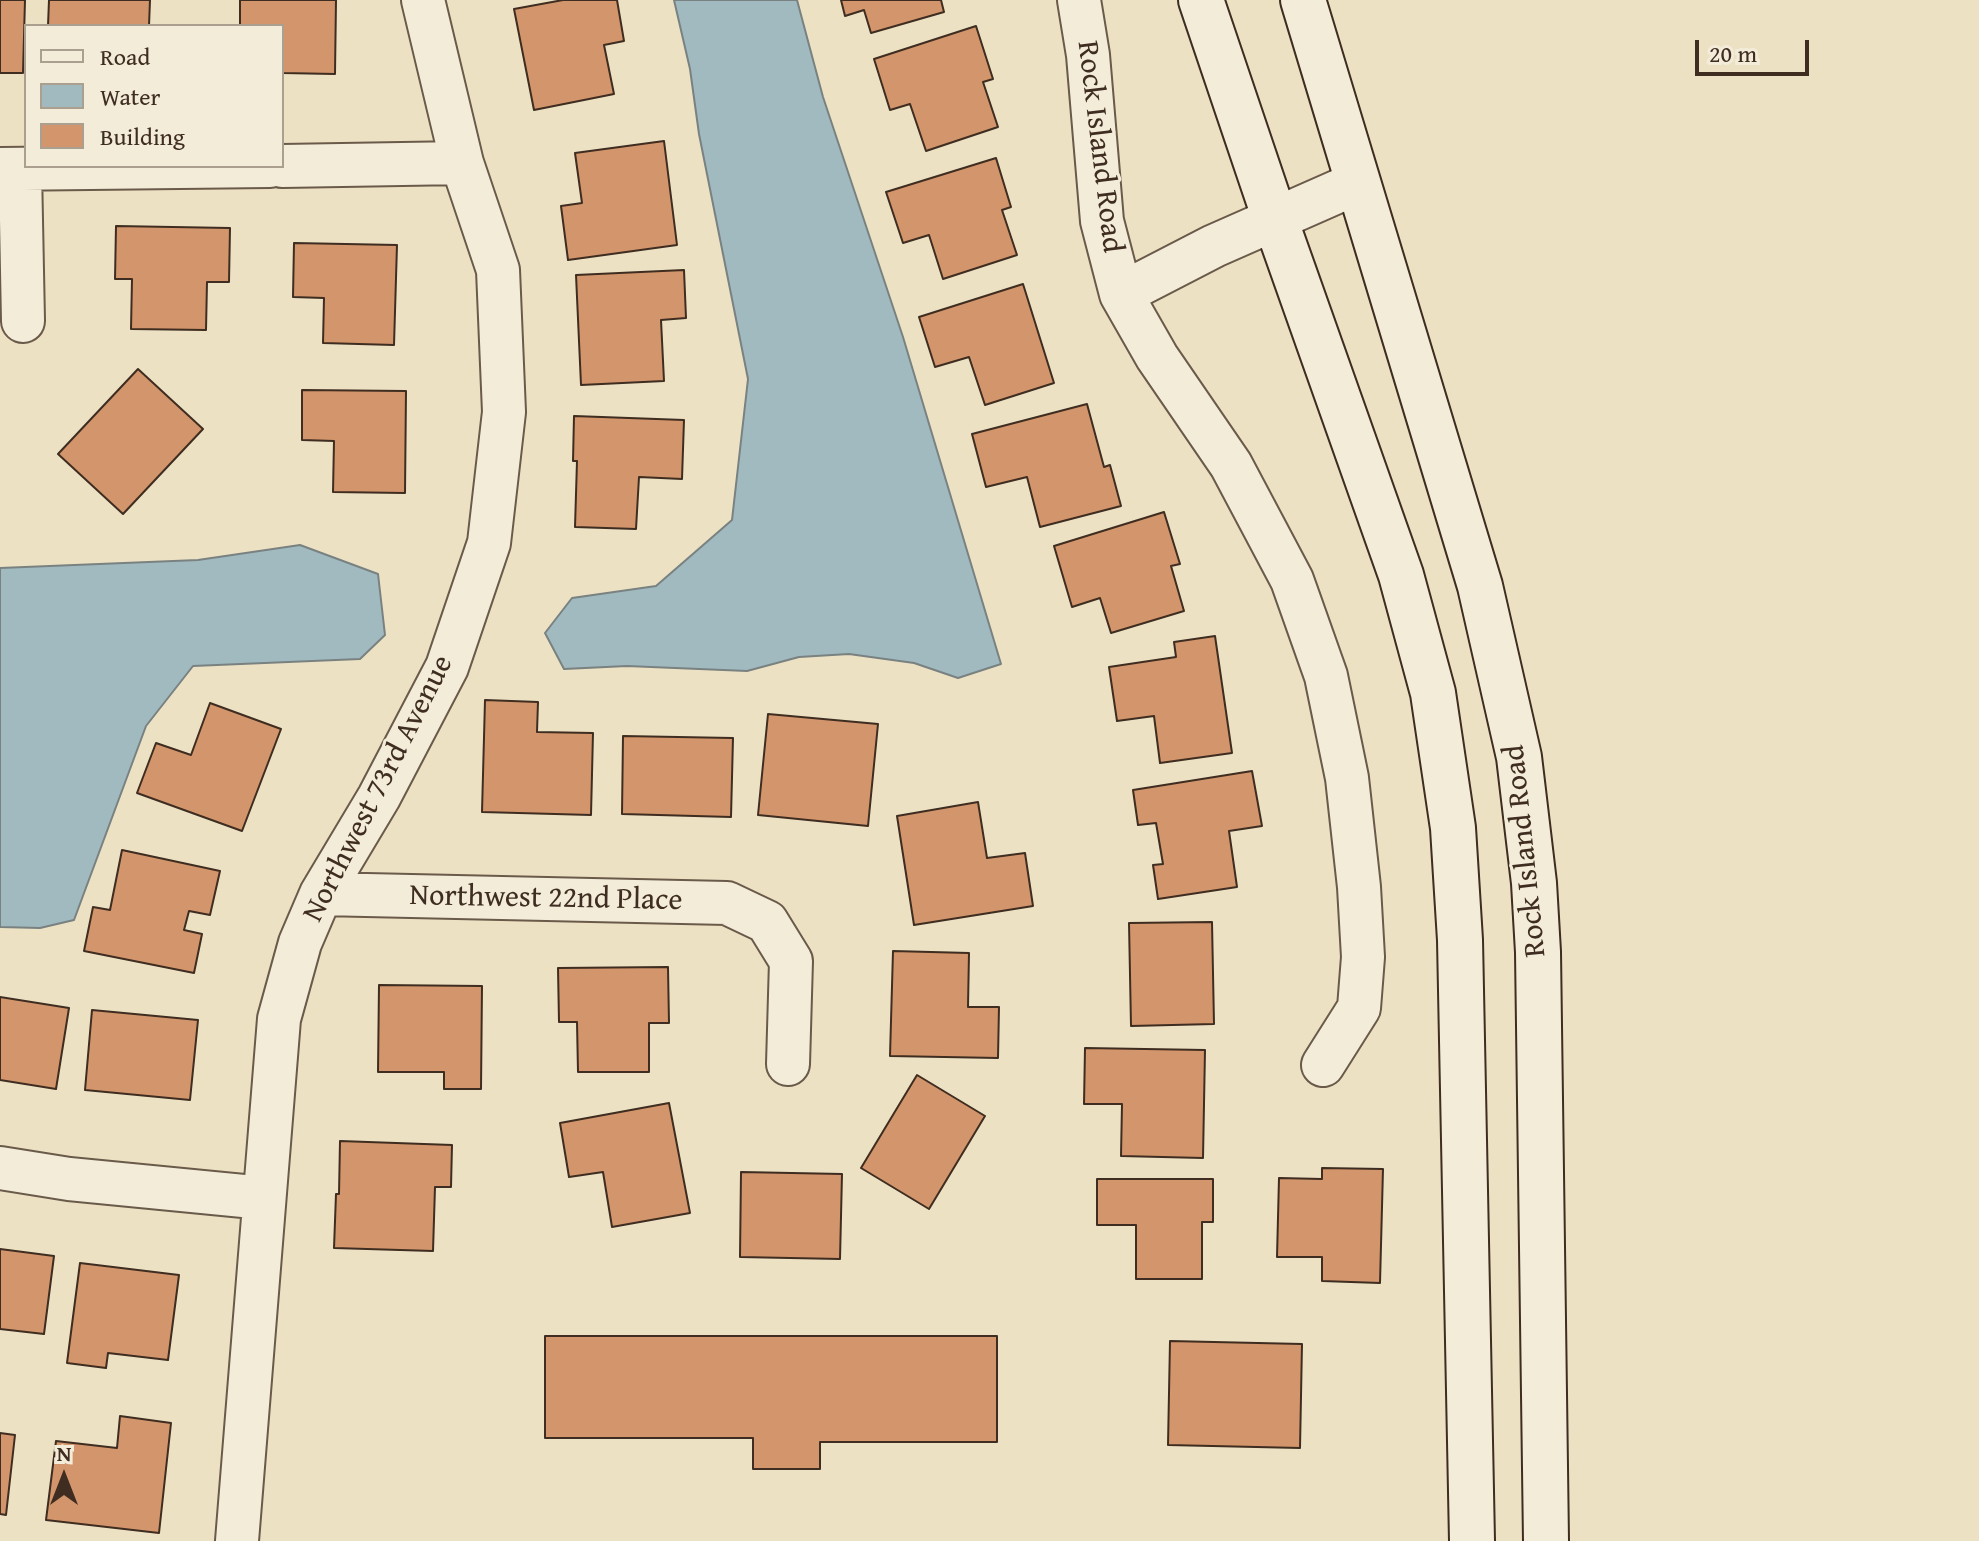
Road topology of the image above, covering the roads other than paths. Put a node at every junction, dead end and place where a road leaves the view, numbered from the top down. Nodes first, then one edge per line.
1 (423, 0) edge
2 (1079, 0) edge
3 (1201, 0) edge
4 (1303, 0) edge
5 (462, 163) junction
6 (284, 166) edge
7 (97, 168) edge
8 (10, 169) edge
9 (1357, 183) junction
10 (1275, 219) junction
11 (1121, 294) junction
12 (23, 321) dead end
13 (321, 894) junction
14 (788, 1064) dead end
15 (1323, 1065) dead end
16 (0, 1168) edge
17 (264, 1198) junction
18 (237, 1541) edge
19 (1472, 1541) edge
20 (1546, 1541) edge

1 - 5 street, Northwest 73rd Avenue
2 - 11 street, Rock Island Road
3 - 10 main road
4 - 9 main road, Rock Island Road
5 - 6 street
5 - 13 street, Northwest 73rd Avenue
7 - 8 street
8 - 12 street
9 - 10 street, Rock Island Road
9 - 20 main road, Rock Island Road
10 - 11 street, Rock Island Road
10 - 19 main road
11 - 15 street, Rock Island Road
13 - 14 street, Northwest 22nd Place
13 - 17 street, Northwest 73rd Avenue
16 - 17 street
17 - 18 street, Northwest 73rd Avenue

